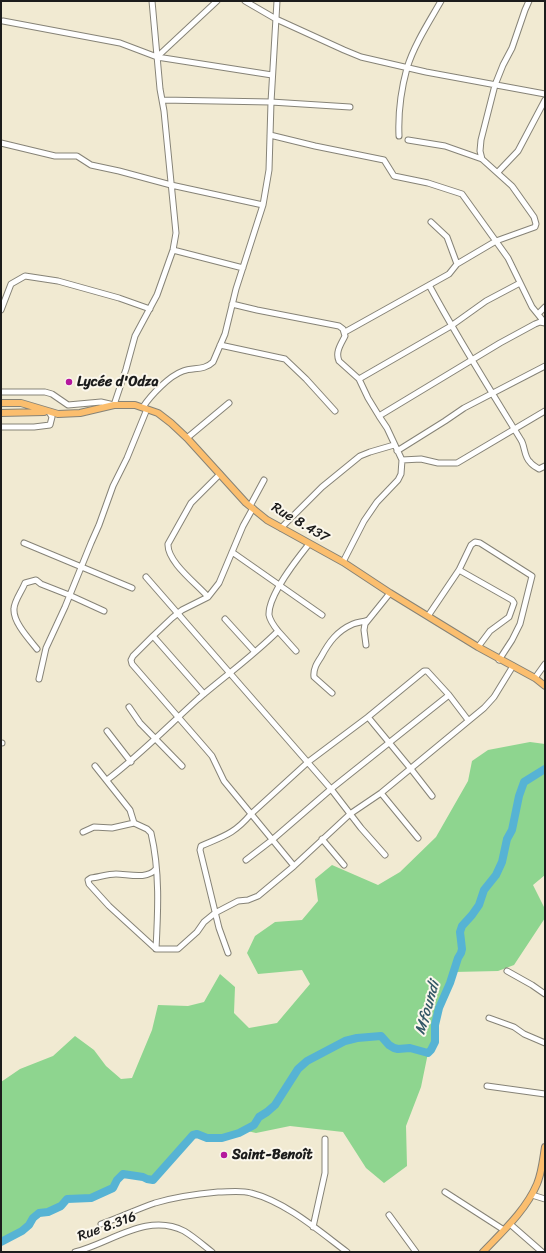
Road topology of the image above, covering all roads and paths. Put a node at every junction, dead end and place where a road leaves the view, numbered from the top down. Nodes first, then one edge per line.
1 (152, 1) edge
2 (218, 1) edge
3 (245, 1) edge
4 (277, 1) edge
5 (440, 1) edge
6 (529, 1) edge
7 (276, 20) junction
8 (3, 21) dead end
9 (157, 57) junction
10 (407, 68) junction
11 (272, 75) junction
12 (495, 85) junction
13 (545, 94) edge
14 (162, 100) junction
15 (545, 100) edge
16 (271, 102) junction
17 (350, 107) dead end
18 (270, 135) junction
19 (399, 136) dead end
20 (408, 140) dead end
21 (1, 144) edge
22 (482, 159) junction
23 (498, 172) junction
24 (171, 185) junction
25 (263, 205) junction
26 (431, 222) dead end
27 (496, 241) junction
28 (173, 250) junction
29 (457, 264) junction
30 (243, 268) junction
31 (520, 283) junction
32 (429, 285) junction
33 (232, 304) junction
34 (545, 307) edge
35 (150, 309) junction
36 (1, 310) edge
37 (543, 319) edge
38 (451, 326) junction
39 (345, 332) junction
40 (220, 345) junction
41 (471, 360) junction
42 (545, 366) edge
43 (359, 379) junction
44 (1, 392) edge
45 (493, 394) junction
46 (1, 403) edge
47 (229, 403) dead end
48 (114, 405) junction
49 (145, 408) junction
50 (335, 411) dead end
51 (545, 411) edge
52 (49, 412) junction
53 (1, 413) edge
54 (379, 416) junction
55 (1, 427) edge
56 (513, 429) junction
57 (187, 438) junction
58 (394, 445) junction
59 (397, 451) junction
60 (402, 460) junction
61 (545, 466) edge
62 (220, 474) junction
63 (264, 480) dead end
64 (251, 507) junction
65 (281, 528) junction
66 (24, 543) dead end
67 (309, 544) junction
68 (232, 552) junction
69 (343, 562) junction
70 (81, 567) junction
71 (459, 570) junction
72 (146, 577) dead end
73 (280, 585) junction
74 (132, 588) dead end
75 (390, 593) junction
76 (69, 595) junction
77 (208, 597) junction
78 (104, 611) dead end
79 (177, 614) junction
80 (322, 615) dead end
81 (428, 616) junction
82 (225, 619) dead end
83 (368, 620) junction
84 (278, 631) junction
85 (153, 636) junction
86 (366, 645) dead end
87 (478, 647) junction
88 (37, 649) dead end
89 (296, 650) dead end
90 (255, 652) junction
91 (499, 660) junction
92 (545, 664) edge
93 (513, 666) junction
94 (230, 674) junction
95 (535, 678) junction
96 (39, 679) dead end
97 (545, 686) edge
98 (204, 694) junction
99 (332, 694) dead end
100 (449, 695) junction
101 (129, 707) dead end
102 (178, 717) junction
103 (368, 717) junction
104 (468, 720) junction
105 (106, 731) dead end
106 (155, 739) junction
107 (390, 742) junction
108 (131, 762) junction
109 (308, 762) junction
110 (95, 766) dead end
111 (182, 766) dead end
112 (411, 769) junction
113 (107, 780) junction
114 (331, 789) junction
115 (381, 793) junction
116 (432, 796) dead end
117 (251, 814) junction
118 (350, 814) junction
119 (134, 823) junction
120 (84, 832) dead end
121 (418, 838) dead end
122 (322, 839) junction
123 (272, 840) junction
124 (385, 856) dead end
125 (246, 860) dead end
126 (344, 865) dead end
127 (294, 866) junction
128 (156, 869) junction
129 (215, 913) junction
130 (156, 949) junction
131 (228, 953) dead end
132 (508, 971) dead end
133 (545, 994) edge
134 (489, 1018) dead end
135 (545, 1043) edge
136 (487, 1086) dead end
137 (545, 1094) edge
138 (325, 1139) dead end
139 (545, 1147) edge
140 (445, 1192) dead end
141 (532, 1195) junction
142 (545, 1199) edge
143 (389, 1215) dead end
144 (101, 1224) dead end
145 (510, 1224) junction
146 (313, 1227) junction
147 (504, 1230) junction
148 (75, 1252) edge
149 (212, 1252) edge
150 (347, 1252) edge
151 (416, 1252) edge
152 (483, 1252) edge
153 (542, 1252) edge

1 - 9 street
2 - 9 street
3 - 7 street
4 - 7 street
5 - 10 street
6 - 12 street
7 - 10 street
7 - 11 street
8 - 9 street
9 - 11 street
9 - 14 street
10 - 12 street
10 - 19 street
11 - 16 street
12 - 13 street
12 - 22 street
14 - 16 street
14 - 24 street
15 - 23 street
16 - 17 street
16 - 18 street
18 - 25 street
18 - 27 street
20 - 22 street
21 - 24 street
22 - 23 street
23 - 27 street
24 - 25 street
24 - 28 street
25 - 30 street
26 - 29 street
27 - 29 street
27 - 31 street
28 - 30 street
28 - 35 street
29 - 32 street
30 - 33 street
31 - 37 street
31 - 38 street
32 - 38 street
32 - 39 street
33 - 39 street
33 - 40 street
34 - 37 street
35 - 36 street
35 - 48 street
37 - 41 street
38 - 41 street
38 - 43 street
39 - 43 street
40 - 49 street
40 - 50 street
41 - 45 street
41 - 54 street
42 - 45 street
43 - 54 street
44 - 48 street
45 - 56 street
45 - 59 street
46 - 52 main road, Rue 8.437
47 - 57 street
48 - 49 main road, Rue 8.437
48 - 52 main road, Rue 8.437
49 - 57 main road, Rue 8.437
49 - 70 street
51 - 56 street
52 - 53 main road, Rue 8.437
52 - 55 street
54 - 58 street
56 - 60 street
56 - 61 street
57 - 62 main road, Rue 8.437
58 - 59 street
58 - 65 street
59 - 60 street
60 - 69 street
62 - 64 main road, Rue 8.437
62 - 77 street
63 - 64 street
64 - 65 main road, Rue 8.437
64 - 68 street
65 - 67 main road, Rue 8.437
66 - 70 street
67 - 69 main road, Rue 8.437
67 - 73 street
68 - 73 street
68 - 77 street
69 - 75 main road, Rue 8.437
70 - 74 street
70 - 76 street
71 - 81 street
71 - 87 street
71 - 91 street
72 - 79 street
73 - 80 street
73 - 84 street
75 - 81 main road, Rue 8.437
75 - 83 street
76 - 78 street
76 - 88 street
76 - 96 street
77 - 79 street
79 - 85 street
79 - 94 street
81 - 87 main road, Rue 8.437
82 - 90 street
83 - 86 street
83 - 99 street
84 - 89 street
84 - 90 street
85 - 98 street
85 - 102 street
87 - 91 main road, Rue 8.437
90 - 94 street
91 - 93 main road, Rue 8.437
92 - 95 street
93 - 95 main road, Rue 8.437
93 - 104 street
94 - 98 street
94 - 109 street
95 - 97 main road, Rue 8.437
98 - 102 street
100 - 103 street
100 - 104 street
100 - 107 street
101 - 106 street
102 - 106 street
102 - 117 street
103 - 107 street
103 - 109 street
104 - 112 street
105 - 108 street
106 - 108 street
106 - 111 street
107 - 112 street
107 - 114 street
108 - 113 street
109 - 114 street
109 - 117 street
110 - 113 street
112 - 115 street
112 - 116 street
113 - 119 street
114 - 118 street
114 - 123 street
115 - 118 street
115 - 121 street
117 - 123 street
117 - 129 street
118 - 122 street
118 - 124 street
119 - 120 street
119 - 128 street
122 - 126 street
122 - 127 street
123 - 125 street
123 - 127 street
127 - 129 street
128 - 130 street
128 - 130 street
129 - 130 street
129 - 131 street
132 - 133 street
134 - 135 street
136 - 137 street
138 - 146 street
139 - 141 main road
140 - 147 street
141 - 142 street
141 - 145 main road
143 - 151 street
144 - 146 street
145 - 147 main road
145 - 153 street
146 - 150 street
147 - 152 main road
148 - 149 street, Rue 8.316

